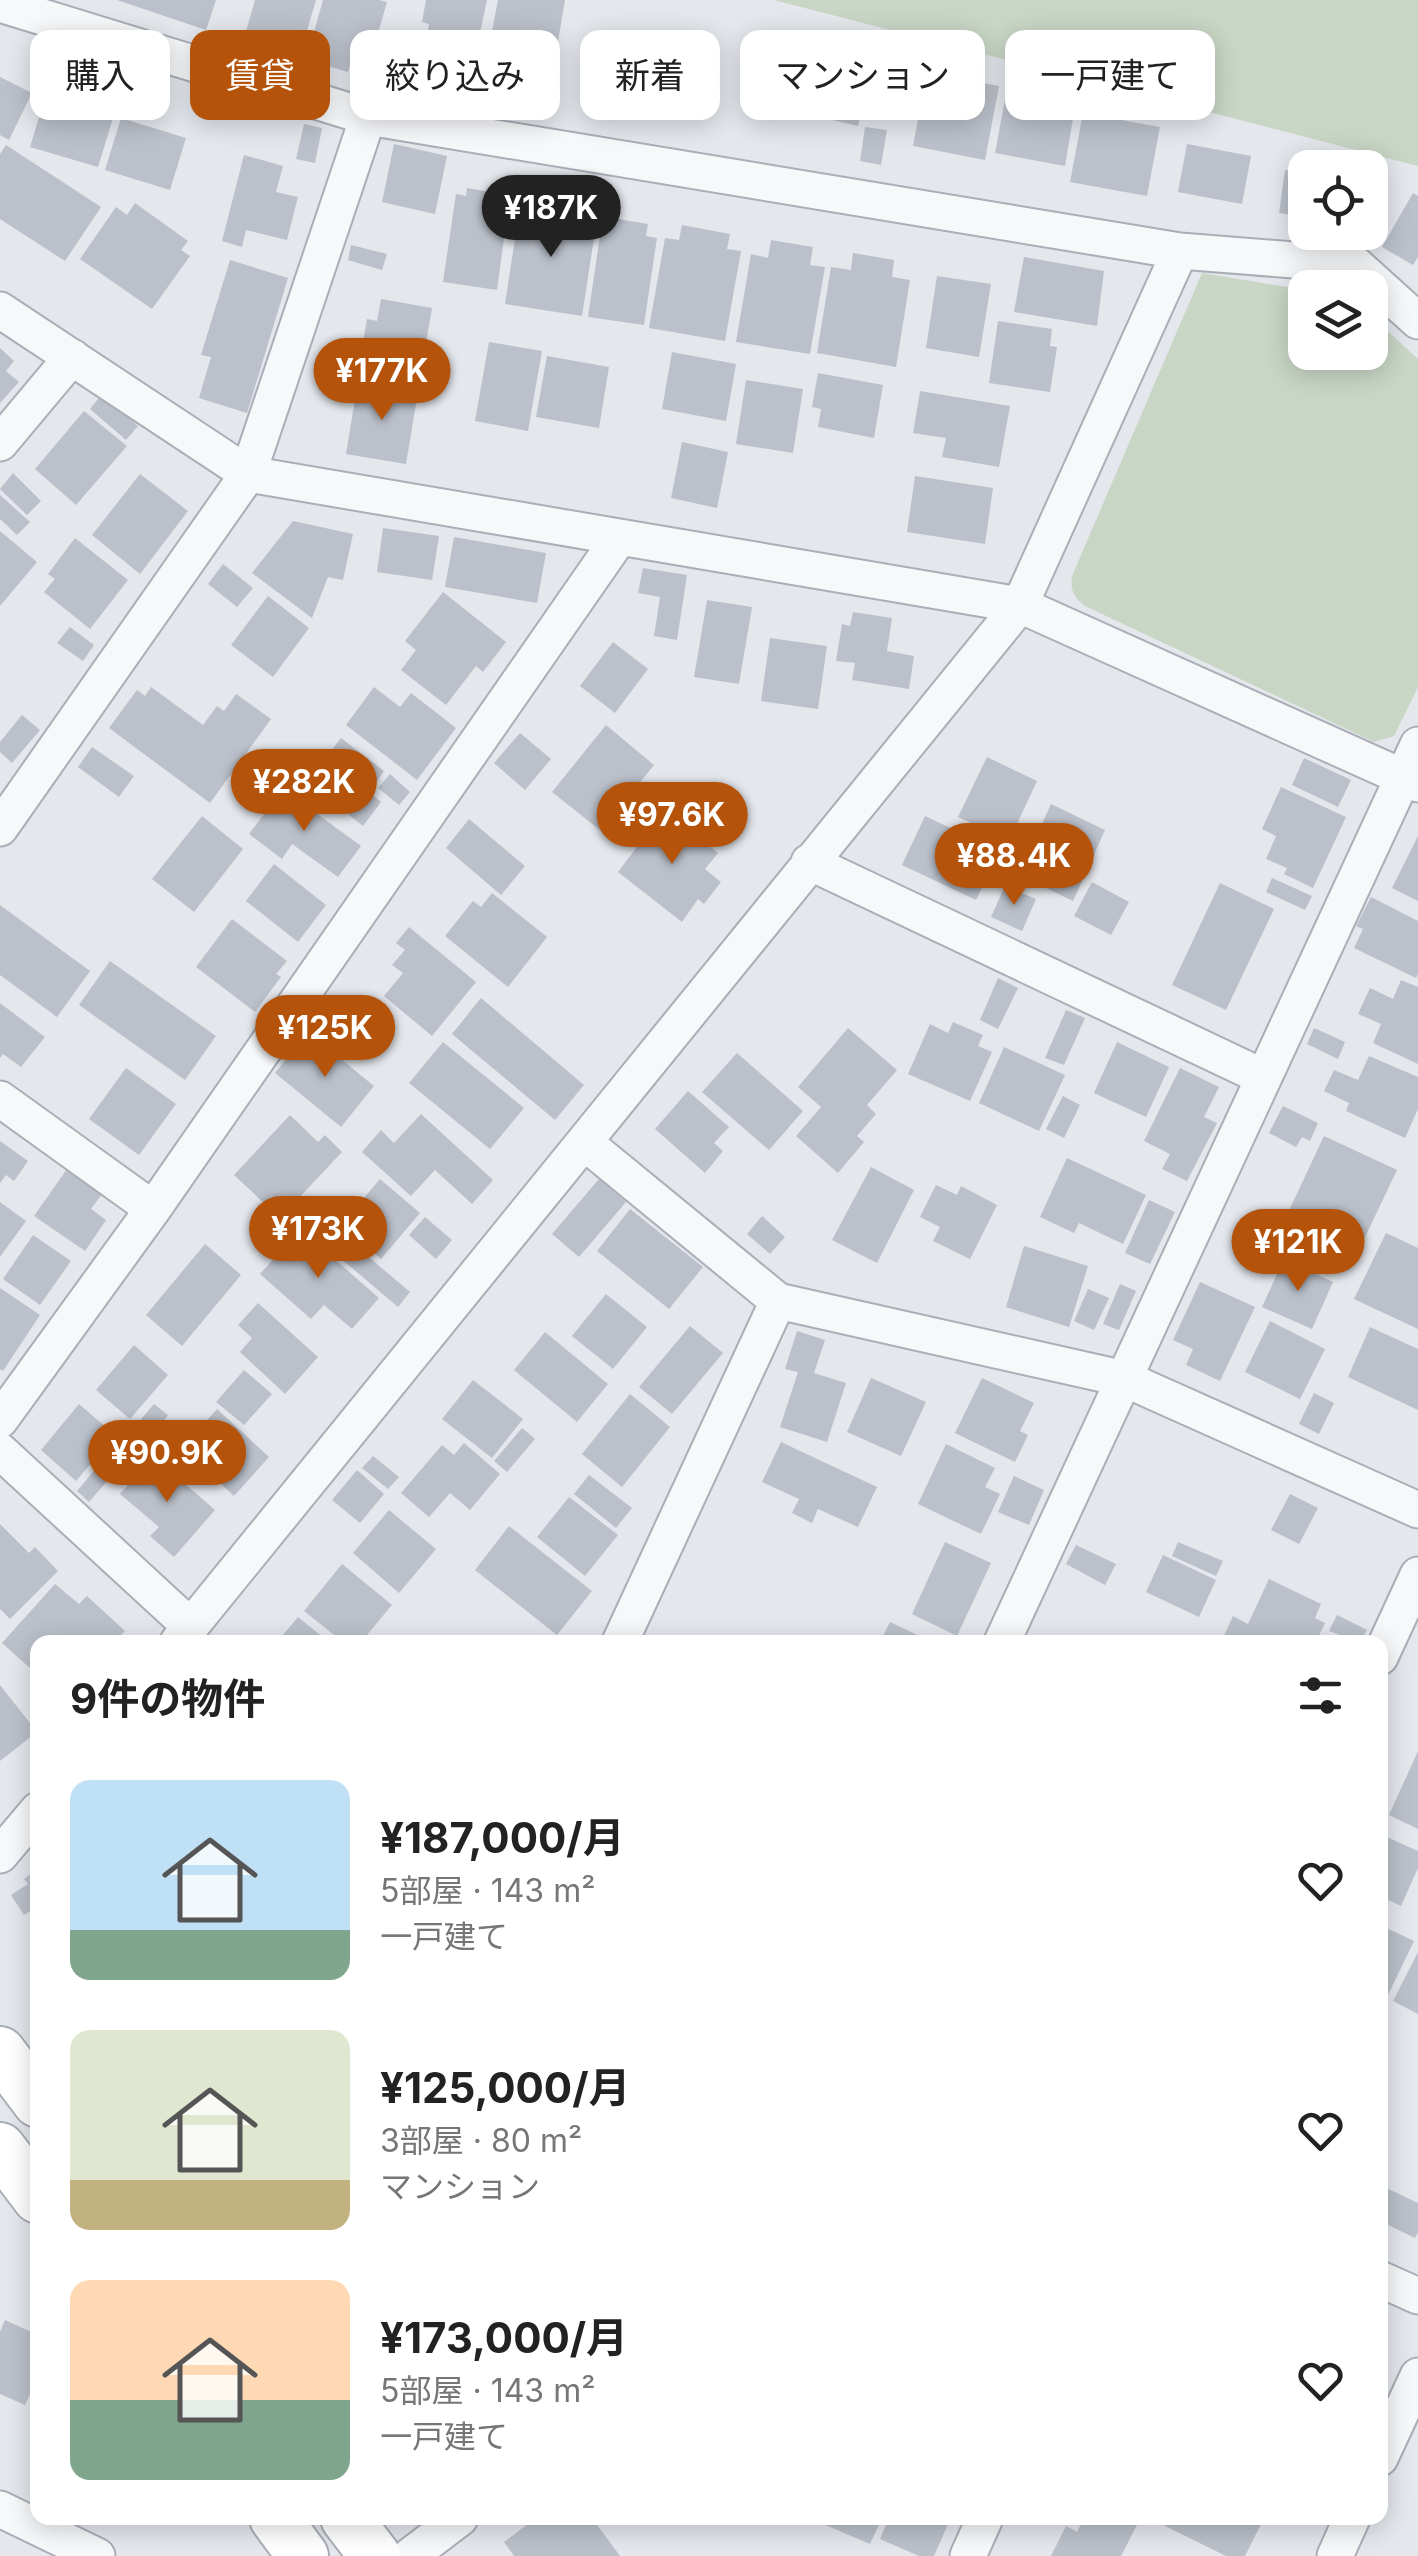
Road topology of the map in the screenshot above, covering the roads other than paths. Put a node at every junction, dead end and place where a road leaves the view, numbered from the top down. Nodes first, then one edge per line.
1 (0, 4) edge
2 (350, 111) edge
3 (367, 120) edge
4 (386, 120) edge
5 (1180, 251) junction
6 (0, 310) edge
7 (1418, 321) edge
8 (72, 357) junction
9 (0, 443) edge
10 (248, 474) junction
11 (619, 538) junction
12 (1020, 605) junction
13 (1413, 768) edge
14 (0, 828) edge
15 (809, 862) junction
16 (1263, 1077) junction
17 (0, 1099) edge
18 (584, 1142) junction
19 (153, 1209) junction
20 (778, 1301) junction
21 (1125, 1380) junction
22 (0, 1420) edge
23 (0, 1451) edge
24 (1418, 1510) edge
25 (1418, 1575) edge
26 (184, 1635) edge
27 (623, 1635) edge
28 (1005, 1635) edge
29 (1388, 1640) edge
30 (30, 1819) edge
31 (0, 1855) edge
32 (0, 2052) edge
33 (30, 2091) edge
34 (0, 2148) edge
35 (30, 2187) edge
36 (1388, 2283) edge
37 (1418, 2296) edge
38 (1418, 2376) edge
39 (1388, 2441) edge
40 (0, 2509) edge
41 (30, 2524) edge
42 (33, 2525) edge
43 (279, 2525) edge
44 (351, 2525) edge
45 (451, 2525) edge
46 (983, 2525) edge
47 (1349, 2525) edge
48 (97, 2556) edge
49 (303, 2556) edge
50 (375, 2556) edge
51 (410, 2556) edge
52 (968, 2556) edge
53 (1334, 2556) edge

1 - 2 street
3 - 10 street
4 - 5 street
5 - 7 street
5 - 12 street
6 - 8 street
8 - 9 street
8 - 10 street
10 - 11 street
10 - 14 street
11 - 12 street
11 - 19 street
12 - 13 street
12 - 15 street
13 - 16 street
15 - 16 street
15 - 18 street
16 - 21 street
17 - 19 street
18 - 20 street
18 - 26 street
19 - 22 street
20 - 21 street
20 - 27 street
21 - 24 street
21 - 28 street
23 - 26 street
25 - 29 street
30 - 31 street
32 - 33 street
34 - 35 street
36 - 37 street
38 - 39 street
40 - 41 street
42 - 48 street
43 - 49 street
44 - 50 street
45 - 51 street
46 - 52 street
47 - 53 street

